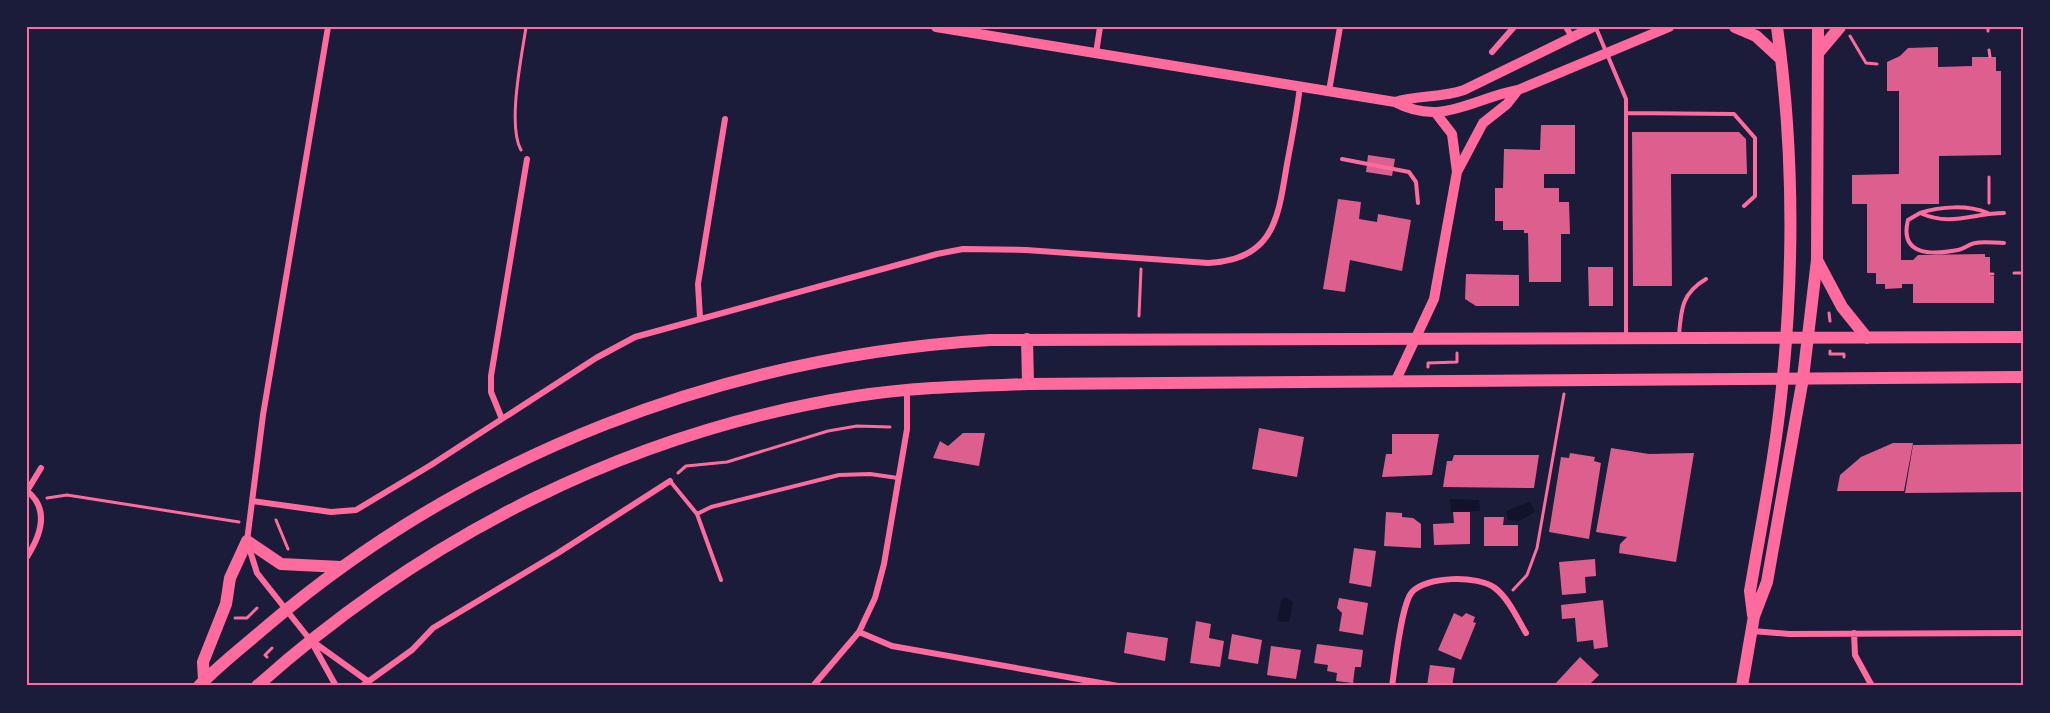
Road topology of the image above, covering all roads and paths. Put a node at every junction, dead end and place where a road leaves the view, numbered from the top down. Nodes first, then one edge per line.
1 (327, 27) edge
2 (526, 27) edge
3 (936, 27) edge
4 (1100, 27) edge
5 (1340, 27) edge
6 (1514, 27) edge
7 (1566, 27) edge
8 (1594, 27) edge
9 (1669, 27) edge
10 (1735, 27) edge
11 (1777, 27) edge
12 (1818, 27) edge
13 (1840, 27) edge
14 (1850, 36) dead end
15 (1572, 37) junction
16 (1989, 50) dead end
17 (1492, 52) dead end
18 (1096, 53) junction
19 (1607, 53) junction
20 (1818, 53) junction
21 (1990, 57) dead end
22 (1781, 59) junction
23 (1877, 64) dead end
24 (1300, 86) junction
25 (1518, 90) junction
26 (1329, 91) junction
27 (1395, 102) junction
28 (1435, 112) junction
29 (1626, 113) junction
30 (724, 119) dead end
31 (527, 159) joint
32 (1342, 159) dead end
33 (1457, 172) junction
34 (1989, 177) dead end
35 (1418, 203) dead end
36 (1989, 204) dead end
37 (1744, 206) dead end
38 (1920, 213) junction
39 (1989, 213) junction
40 (2004, 213) dead end
41 (2004, 243) dead end
42 (1142, 258) junction
43 (1817, 261) junction
44 (2014, 273) dead end
45 (2023, 273) edge
46 (1706, 279) dead end
47 (1139, 316) dead end
48 (700, 318) junction
49 (2023, 337) edge
50 (1786, 338) junction
51 (1808, 338) junction
52 (1867, 338) junction
53 (1027, 339) junction
54 (1626, 339) junction
55 (1679, 339) junction
56 (1417, 340) junction
57 (1830, 351) dead end
58 (1457, 353) dead end
59 (1844, 357) dead end
60 (1428, 368) dead end
61 (2023, 377) edge
62 (1783, 378) junction
63 (1803, 378) junction
64 (1396, 380) junction
65 (1567, 380) junction
66 (1028, 384) junction
67 (907, 390) junction
68 (502, 418) junction
69 (890, 427) dead end
70 (40, 468) dead end
71 (899, 478) junction
72 (670, 481) junction
73 (27, 491) edge
74 (36, 500) junction
75 (252, 501) junction
76 (697, 514) junction
77 (276, 520) dead end
78 (248, 524) junction
79 (247, 541) junction
80 (27, 557) edge
81 (291, 557) dead end
82 (341, 567) junction
83 (721, 580) dead end
84 (1505, 598) junction
85 (257, 608) dead end
86 (285, 611) junction
87 (1754, 616) junction
88 (230, 618) dead end
89 (1751, 631) junction
90 (859, 632) junction
91 (1526, 633) dead end
92 (1854, 633) junction
93 (2023, 633) edge
94 (311, 641) junction
95 (272, 648) dead end
96 (267, 657) dead end
97 (369, 682) junction
98 (202, 683) edge
99 (257, 686) edge
100 (336, 686) edge
101 (362, 686) edge
102 (813, 686) edge
103 (1118, 686) edge
104 (1392, 686) edge
105 (1742, 686) edge
106 (1872, 686) edge

1 - 75 street
2 - 31 path
3 - 18 main road
4 - 18 street
5 - 26 street
6 - 17 street
7 - 15 street
8 - 15 main road
8 - 19 lane
9 - 19 main road
10 - 22 main road
11 - 22 main road
12 - 20 main road
13 - 20 main road
14 - 23 path
15 - 27 main road
16 - 21 path
18 - 24 main road
19 - 25 main road
19 - 29 lane
20 - 43 main road
22 - 50 main road
24 - 26 main road
24 - 42 street
25 - 28 main road
25 - 33 main road
26 - 27 main road
27 - 28 main road
28 - 33 main road
29 - 37 lane
29 - 54 lane
30 - 48 street
31 - 68 street
32 - 35 lane
33 - 56 main road
34 - 36 path
38 - 39 lane
38 - 39 lane
38 - 41 lane
39 - 40 lane
42 - 47 path
42 - 48 street
43 - 51 main road
43 - 52 main road
44 - 45 path
46 - 55 lane
48 - 68 street
49 - 52 main road
50 - 51 main road
50 - 55 main road
50 - 62 main road
51 - 52 main road
51 - 63 main road
53 - 56 main road
53 - 66 main road
53 - 82 main road
54 - 55 main road
54 - 56 main road
56 - 64 main road
57 - 59 path
58 - 60 path
61 - 63 main road
62 - 63 main road
62 - 65 main road
62 - 87 main road
63 - 87 main road
64 - 65 main road
64 - 66 main road
65 - 84 path
66 - 67 main road
67 - 71 street
67 - 94 main road
68 - 75 street
69 - 72 path
70 - 73 street
71 - 76 lane
71 - 90 street
72 - 76 lane
72 - 97 street
73 - 74 street
74 - 78 path
74 - 80 street
75 - 78 street
76 - 83 lane
77 - 81 path
78 - 79 street
79 - 82 main road
79 - 86 street
79 - 98 main road
82 - 86 main road
84 - 91 street
84 - 104 street
85 - 88 path
86 - 94 street
86 - 98 main road
87 - 89 main road
89 - 92 street
89 - 105 main road
90 - 102 street
90 - 103 street
92 - 93 street
92 - 106 street
94 - 97 street
94 - 99 main road
94 - 100 street
95 - 96 path
97 - 101 street

